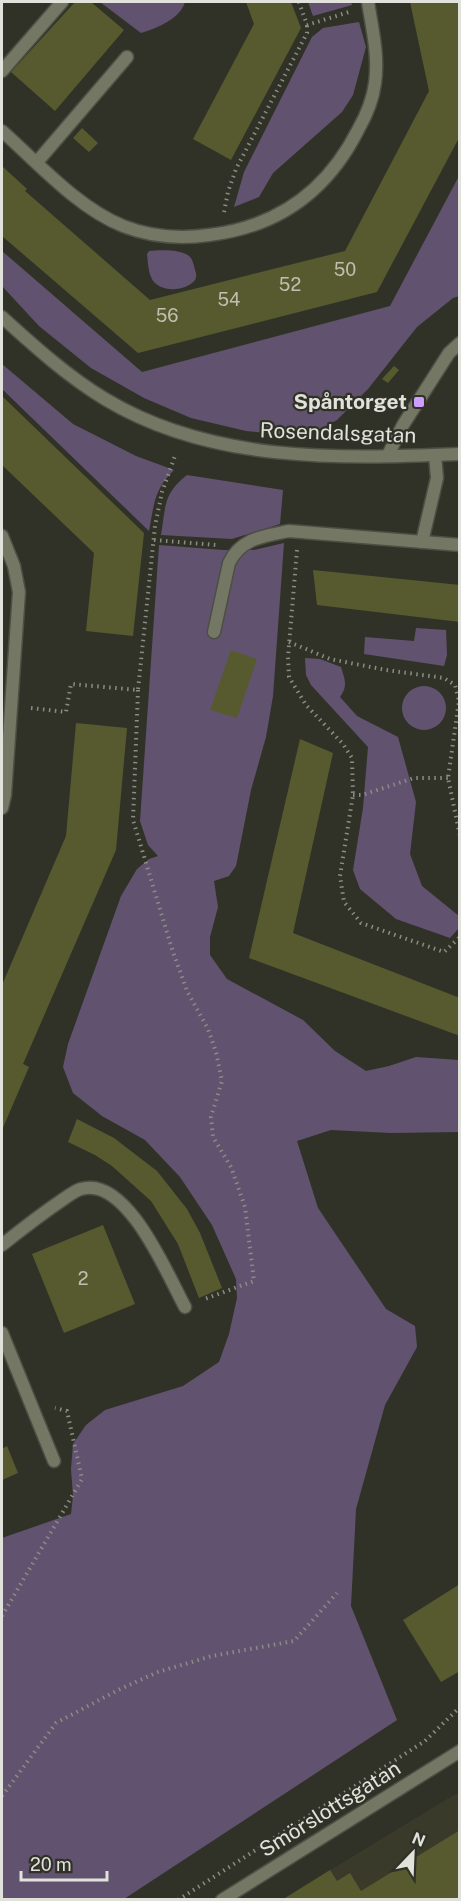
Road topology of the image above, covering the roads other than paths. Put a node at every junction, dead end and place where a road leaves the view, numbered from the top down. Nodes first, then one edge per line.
1 (62, 2) edge
2 (368, 4) edge
3 (127, 57) dead end
4 (2, 70) edge
5 (4, 138) edge
6 (36, 162) junction
7 (2, 317) edge
8 (459, 343) edge
9 (459, 454) edge
10 (388, 455) junction
11 (435, 455) junction
12 (2, 536) edge
13 (422, 542) junction
14 (459, 545) edge
15 (214, 632) dead end
16 (2, 808) edge
17 (2, 1245) edge
18 (185, 1307) road end
19 (2, 1333) edge
20 (54, 1461) dead end
21 (459, 1751) edge
22 (222, 1899) edge

1 - 4 street
2 - 6 street
3 - 6 street
5 - 6 street
7 - 10 street, Rosendalsgatan
8 - 10 street
9 - 11 street, Rosendalsgatan
10 - 11 street, Rosendalsgatan
11 - 13 street
12 - 16 street
13 - 14 street
13 - 15 street
17 - 18 street
19 - 20 street
21 - 22 street, Smörslottsgatan

